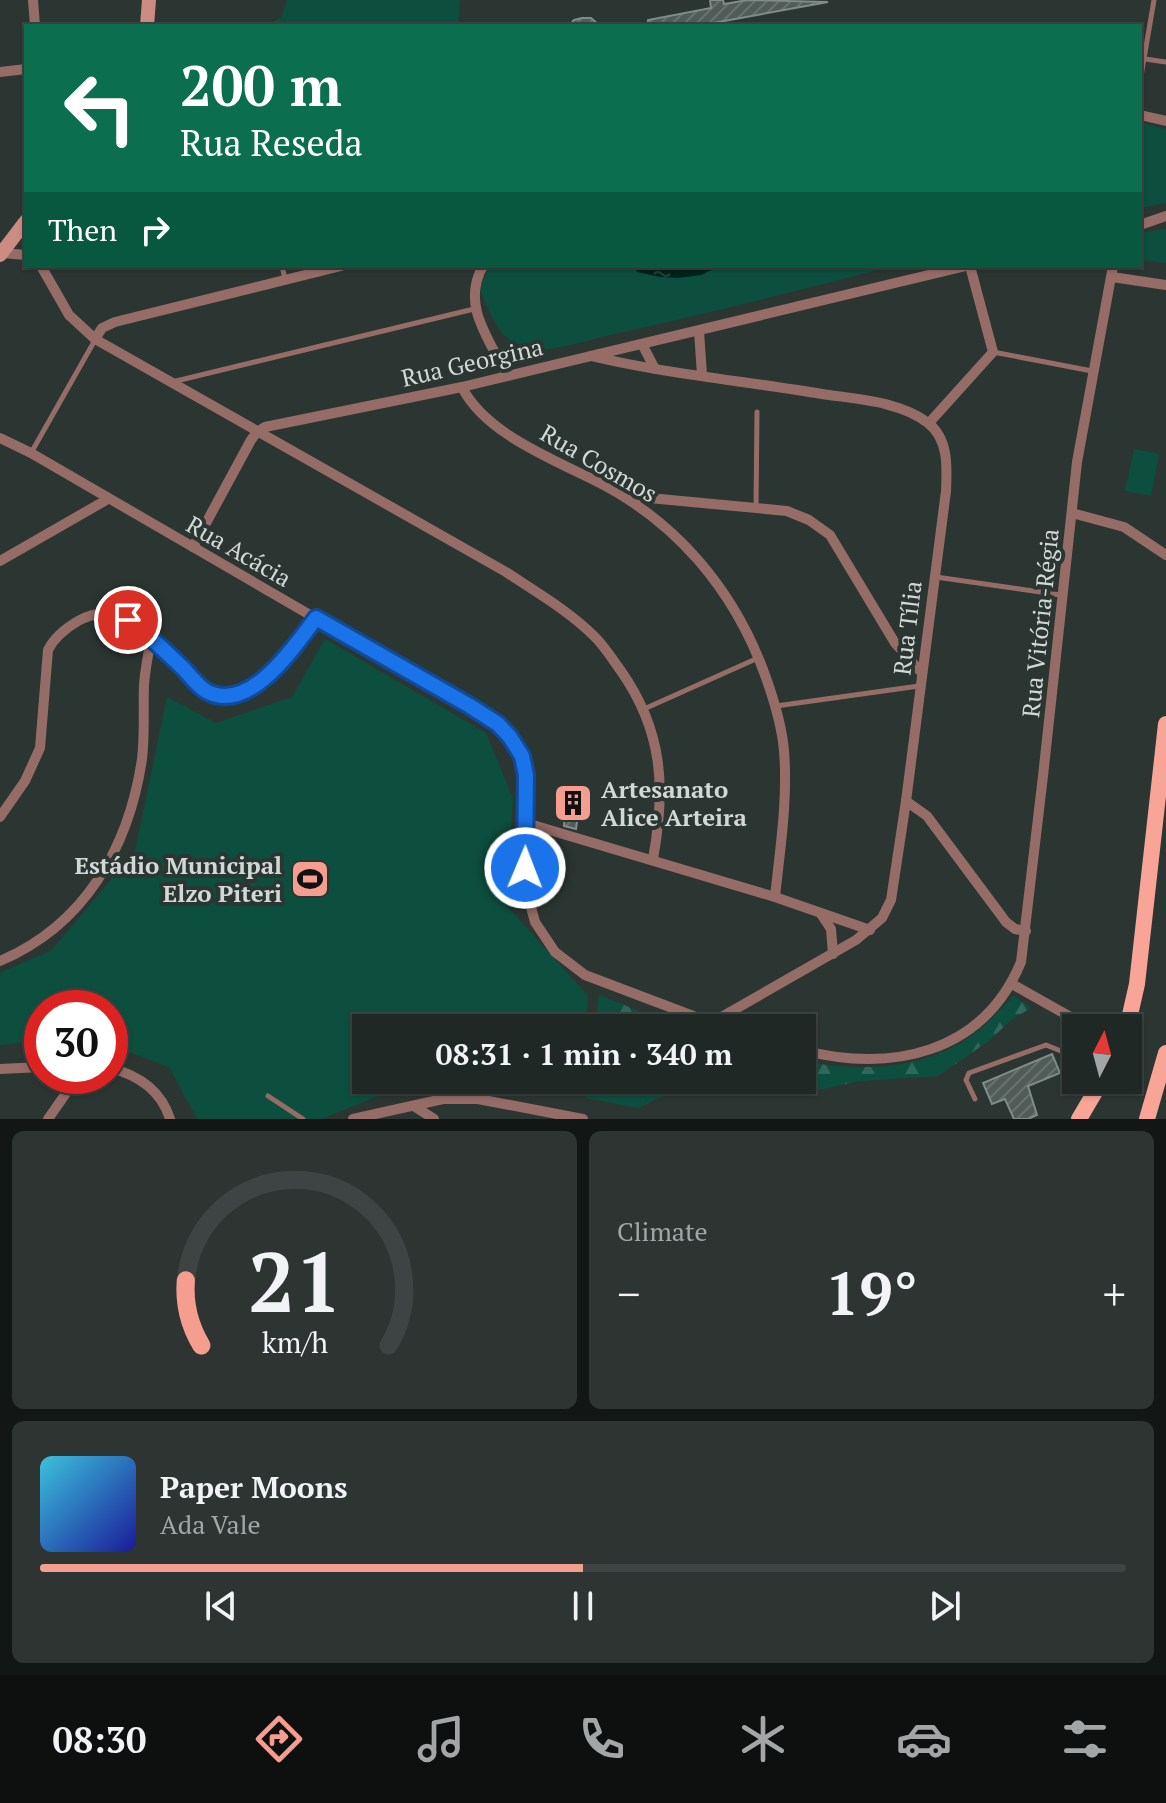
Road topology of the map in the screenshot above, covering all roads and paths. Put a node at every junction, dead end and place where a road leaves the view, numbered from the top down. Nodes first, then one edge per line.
1 (33, 0) edge
2 (149, 0) edge
3 (1154, 0) edge
4 (35, 24) edge
5 (147, 24) edge
6 (1145, 59) junction
7 (1166, 62) edge
8 (24, 69) edge
9 (0, 72) edge
10 (1142, 73) edge
11 (1142, 115) edge
12 (1166, 121) edge
13 (1164, 218) edge
14 (24, 224) edge
15 (1142, 224) edge
16 (13, 238) junction
17 (24, 247) edge
18 (1, 254) edge
19 (24, 255) edge
20 (42, 268) edge
21 (282, 268) edge
22 (333, 268) edge
23 (482, 268) edge
24 (960, 268) edge
25 (969, 268) edge
26 (1113, 272) edge
27 (285, 280) junction
28 (1166, 285) edge
29 (474, 309) junction
30 (699, 331) junction
31 (95, 339) junction
32 (642, 344) junction
33 (993, 352) junction
34 (591, 356) junction
35 (655, 369) junction
36 (1093, 372) junction
37 (702, 375) junction
38 (507, 376) junction
39 (172, 382) junction
40 (462, 387) junction
41 (757, 412) dead end
42 (929, 423) junction
43 (257, 432) junction
44 (0, 438) edge
45 (31, 453) junction
46 (626, 496) junction
47 (108, 499) junction
48 (756, 507) junction
49 (1072, 513) junction
50 (193, 547) junction
51 (1166, 555) edge
52 (0, 561) edge
53 (934, 577) junction
54 (1062, 595) junction
55 (316, 618) junction
56 (151, 636) junction
57 (759, 658) junction
58 (921, 672) junction
59 (920, 686) junction
60 (776, 706) junction
61 (644, 709) junction
62 (1166, 724) edge
63 (906, 801) junction
64 (0, 817) edge
65 (526, 823) junction
66 (653, 859) junction
67 (775, 897) junction
68 (821, 914) junction
69 (870, 930) junction
70 (1026, 931) junction
71 (833, 954) junction
72 (0, 961) edge
73 (1012, 984) junction
74 (687, 1014) edge
75 (727, 1014) edge
76 (1065, 1014) edge
77 (1130, 1014) edge
78 (1062, 1051) edge
79 (816, 1053) edge
80 (1165, 1065) edge
81 (24, 1068) edge
82 (0, 1069) edge
83 (128, 1075) edge
84 (65, 1094) edge
85 (1094, 1094) edge
86 (268, 1096) dead end
87 (975, 1099) dead end
88 (414, 1106) junction
89 (48, 1119) edge
90 (170, 1119) edge
91 (303, 1119) edge
92 (353, 1119) edge
93 (434, 1119) edge
94 (583, 1119) edge
95 (1079, 1119) edge
96 (1147, 1119) edge

1 - 4 street
2 - 5 main road
3 - 6 lane
6 - 7 lane
6 - 10 lane
8 - 9 street
11 - 12 street
13 - 15 street
14 - 16 main road
16 - 17 street
16 - 18 main road
18 - 19 street
20 - 31 street
21 - 27 lane
22 - 27 street
23 - 29 street
24 - 30 street, Rua Georgina
25 - 33 street
26 - 28 street
26 - 36 street, Rua Vitória-Régia
27 - 31 street
29 - 38 street
29 - 39 lane
30 - 32 street, Rua Georgina
30 - 37 street
31 - 39 street
31 - 45 lane
32 - 34 street, Rua Georgina
32 - 35 street
33 - 36 lane
33 - 42 street
34 - 35 street
34 - 38 street, Rua Georgina
35 - 37 street
36 - 49 street, Rua Vitória-Régia
37 - 42 street
38 - 40 street, Rua Georgina
39 - 43 street
40 - 43 street, Rua Georgina
40 - 46 street, Rua Cosmos
41 - 48 lane
42 - 53 street, Rua Tília
43 - 50 street
43 - 61 street
44 - 45 street, Rua Acácia
45 - 47 street, Rua Acácia
46 - 48 street
46 - 57 street, Rua Cosmos
47 - 50 street, Rua Acácia
47 - 52 street
48 - 58 street
49 - 51 street
49 - 54 street, Rua Vitória-Régia
50 - 55 street, Rua Acácia
53 - 54 lane
53 - 58 street, Rua Tília
54 - 70 street, Rua Vitória-Régia
55 - 56 street
55 - 65 street, Rua Acácia
56 - 64 street
56 - 72 street
57 - 60 street, Rua Cosmos
57 - 61 lane
58 - 59 street, Rua Tília
59 - 60 lane
59 - 63 street, Rua Tília
60 - 67 street, Rua Cosmos
61 - 66 street
62 - 77 main road
63 - 69 street, Rua Tília
63 - 70 street
65 - 66 street
65 - 74 street, Rua Acácia
66 - 67 street
67 - 68 street
68 - 69 street
68 - 71 street
69 - 71 street, Rua Tília
70 - 73 street, Rua Vitória-Régia
71 - 75 street, Rua Tília
73 - 76 street
73 - 79 street
78 - 87 lane
80 - 96 main road
81 - 82 street
83 - 90 street
84 - 89 street
85 - 95 main road
86 - 91 lane
88 - 92 street
88 - 93 street
88 - 94 street

